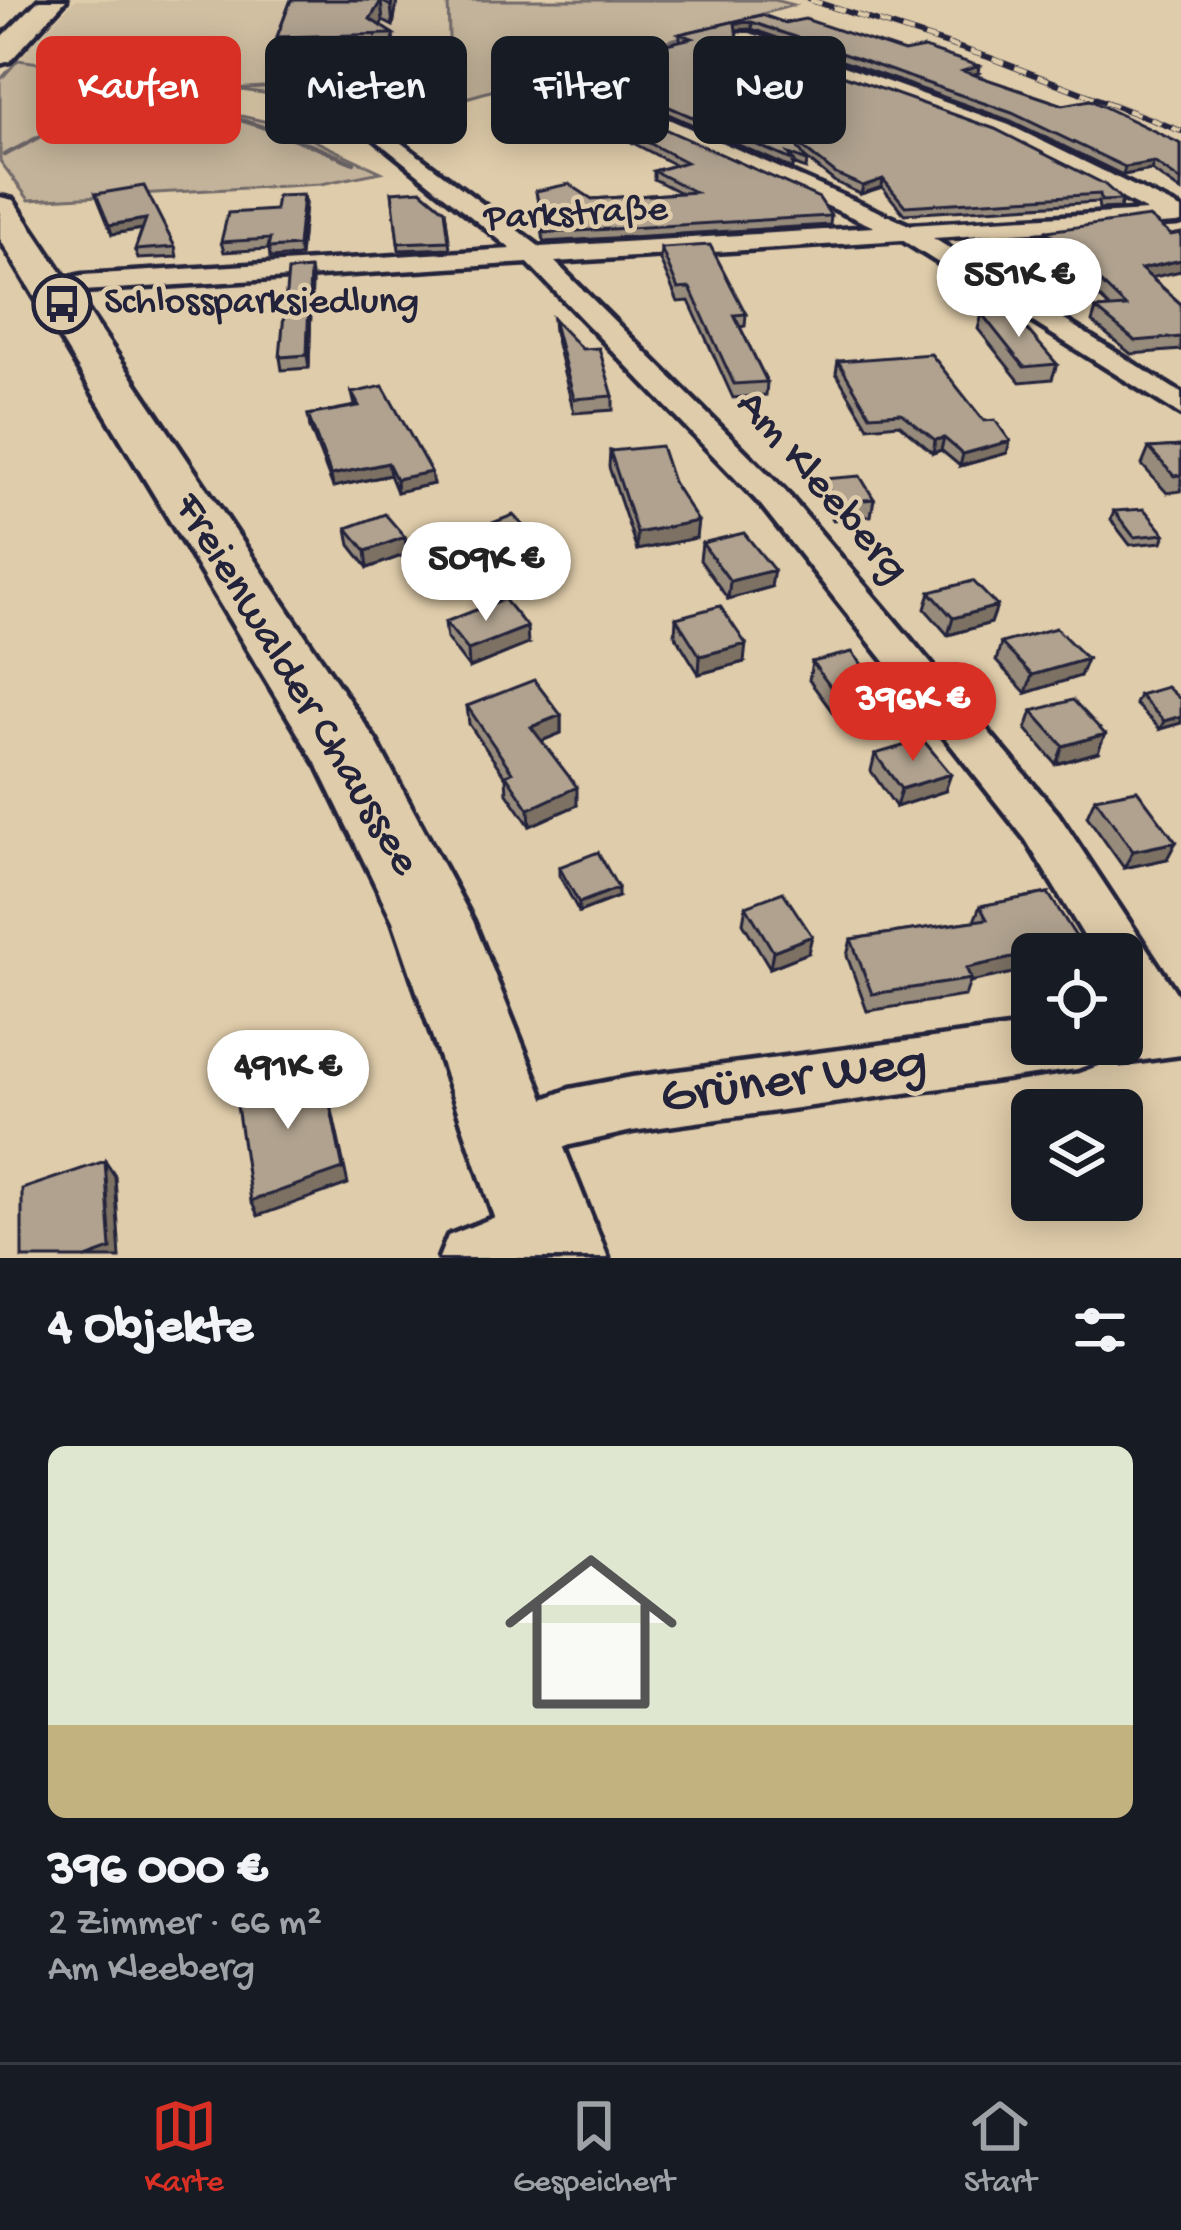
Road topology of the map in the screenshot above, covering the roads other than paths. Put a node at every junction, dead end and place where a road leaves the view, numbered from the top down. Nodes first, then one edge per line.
1 (53, 0) edge
2 (0, 55) edge
3 (846, 73) edge
4 (669, 126) edge
5 (393, 144) edge
6 (0, 208) edge
7 (1178, 218) edge
8 (911, 235) junction
9 (536, 257) junction
10 (53, 290) junction
11 (1181, 406) edge
12 (1158, 1033) edge
13 (1011, 1053) edge
14 (516, 1138) junction
15 (525, 1248) edge

1 - 2 main road
3 - 7 street
4 - 8 street
5 - 9 street, Am Kleeberg
6 - 10 main road, Freienwalder Chaussee
7 - 8 street, Parkstraße
8 - 9 street, Parkstraße
8 - 11 street
9 - 10 street, Parkstraße
9 - 12 street, Am Kleeberg
10 - 14 main road, Freienwalder Chaussee
13 - 14 street, Grüner Weg
14 - 15 main road, Freienwalder Chaussee

